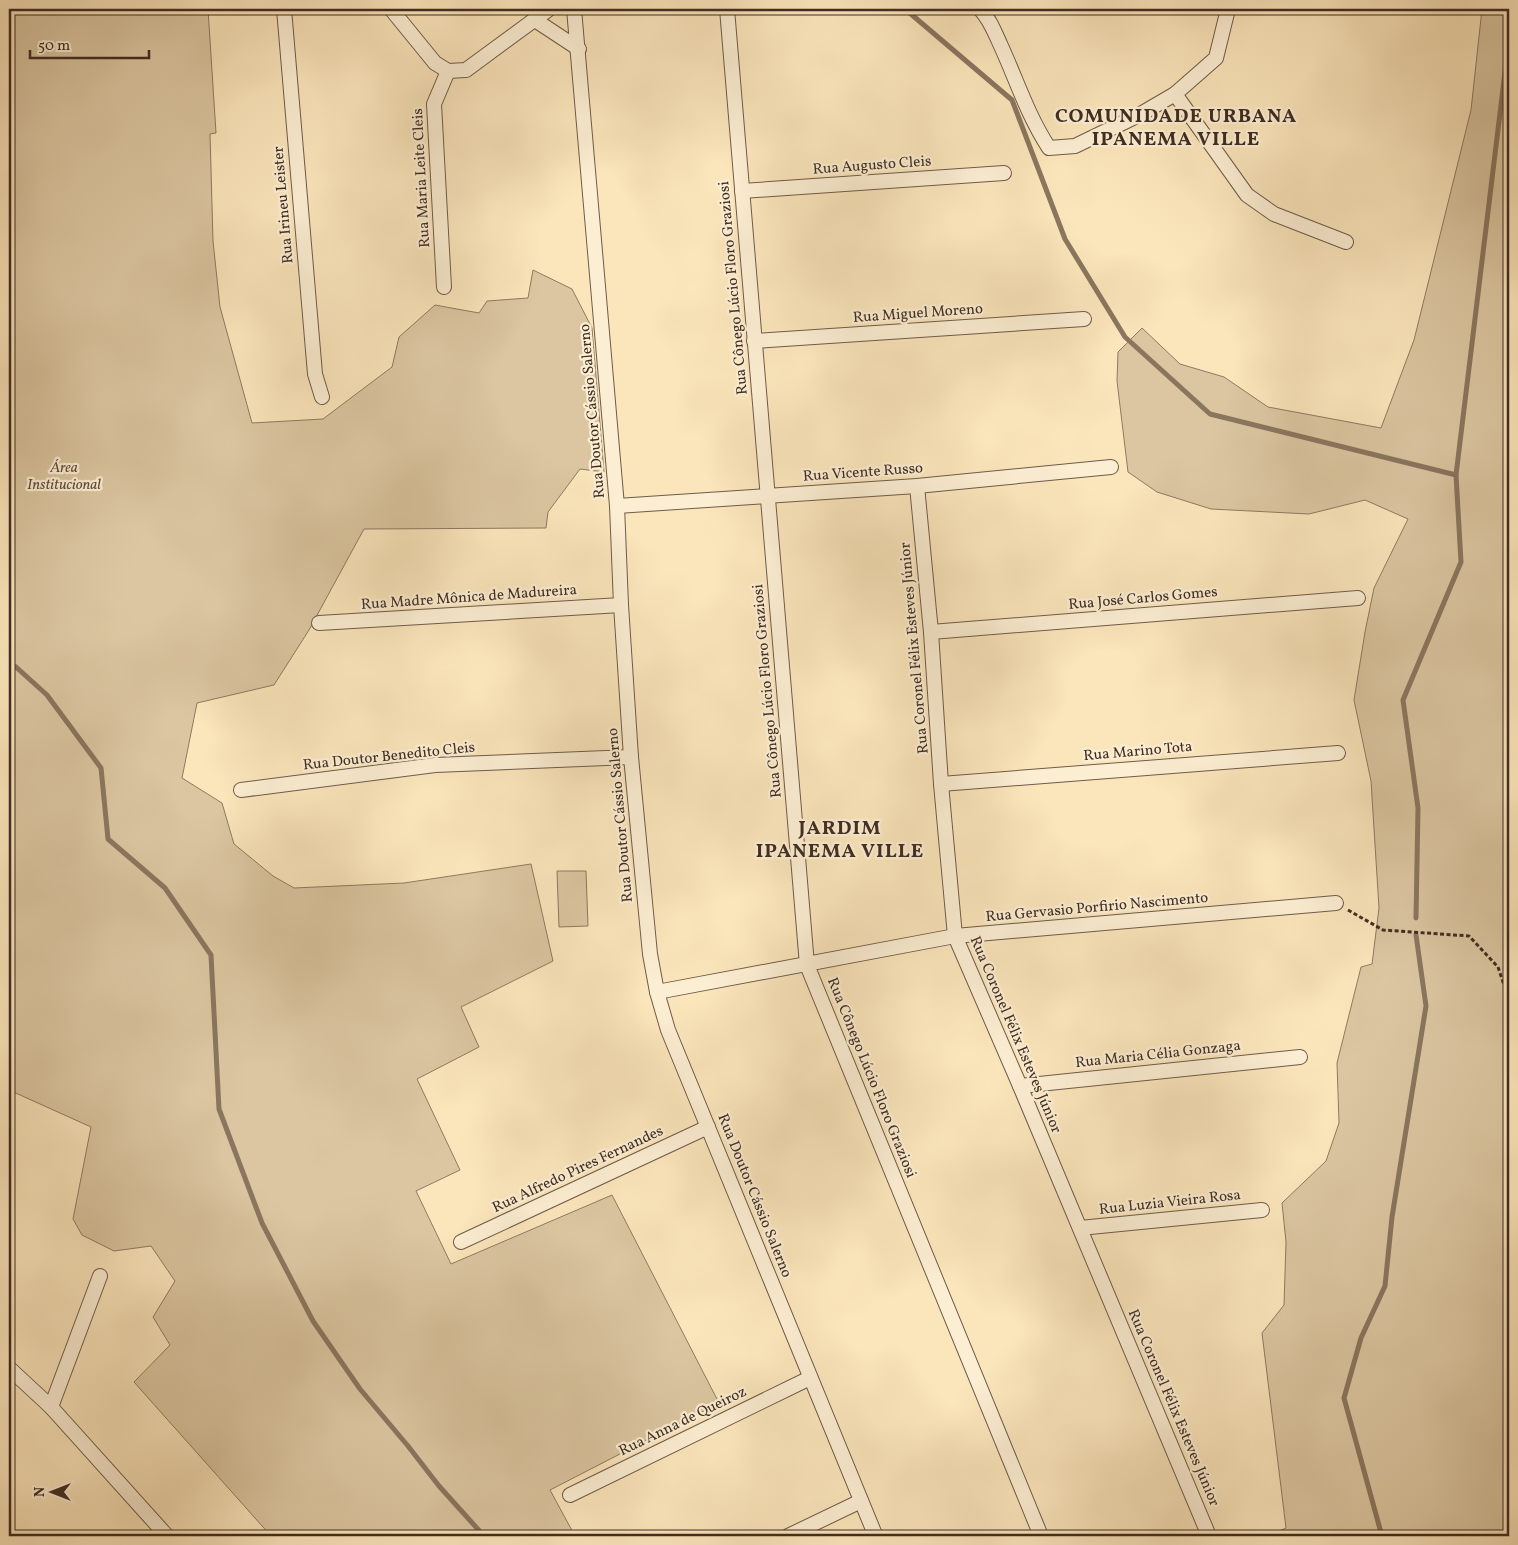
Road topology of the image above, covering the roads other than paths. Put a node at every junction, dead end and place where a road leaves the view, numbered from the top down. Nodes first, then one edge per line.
1 (284, 9) edge
2 (391, 9) edge
3 (549, 9) edge
4 (574, 9) edge
5 (727, 9) edge
6 (980, 9) edge
7 (1228, 9) edge
8 (535, 20) junction
9 (579, 49) junction
10 (448, 71) junction
11 (1175, 94) junction
12 (1004, 173) dead end
13 (742, 191) junction
14 (1346, 242) dead end
15 (444, 287) dead end
16 (1084, 318) dead end
17 (754, 341) junction
18 (322, 397) dead end
19 (1111, 467) dead end
20 (917, 486) junction
21 (768, 495) junction
22 (617, 506) junction
23 (1358, 598) dead end
24 (621, 605) junction
25 (319, 623) dead end
26 (932, 632) junction
27 (1338, 753) dead end
28 (631, 757) junction
29 (942, 784) junction
30 (241, 790) dead end
31 (1336, 903) road end
32 (955, 936) junction
33 (806, 964) junction
34 (657, 992) junction
35 (1300, 1057) dead end
36 (1020, 1086) junction
37 (708, 1127) junction
38 (1262, 1210) dead end
39 (1080, 1228) junction
40 (461, 1242) dead end
41 (100, 1276) dead end
42 (9, 1368) edge
43 (810, 1378) junction
44 (51, 1407) junction
45 (570, 1496) dead end
46 (861, 1501) junction
47 (167, 1536) edge
48 (788, 1536) edge
49 (877, 1536) edge
50 (1041, 1536) edge
51 (1209, 1536) edge

1 - 18 street, Rua Irineu Leister
2 - 10 street
3 - 8 street
4 - 9 street, Rua Doutor Cássio Salerno
5 - 13 street, Rua Cônego Lúcio Floro Graziosi
6 - 11 street
7 - 11 street
8 - 9 street
8 - 10 street
9 - 22 street, Rua Doutor Cássio Salerno
10 - 15 street, Rua Maria Leite Cleis
11 - 14 street
12 - 13 street, Rua Augusto Cleis
13 - 17 street, Rua Cônego Lúcio Floro Graziosi
16 - 17 street, Rua Miguel Moreno
17 - 21 street, Rua Cônego Lúcio Floro Graziosi
19 - 20 street, Rua Vicente Russo
20 - 21 street, Rua Vicente Russo
20 - 26 street, Rua Coronel Félix Esteves Júnior
21 - 22 street, Rua Vicente Russo
21 - 33 street, Rua Cônego Lúcio Floro Graziosi
22 - 24 street, Rua Doutor Cássio Salerno
23 - 26 street, Rua José Carlos Gomes
24 - 25 street, Rua Madre Mônica de Madureira
24 - 28 street, Rua Doutor Cássio Salerno
26 - 29 street, Rua Coronel Félix Esteves Júnior
27 - 29 street, Rua Marino Tota
28 - 30 street, Rua Doutor Benedito Cleis
28 - 34 street, Rua Doutor Cássio Salerno
29 - 32 street, Rua Coronel Félix Esteves Júnior
31 - 32 street, Rua Gervasio Porfirio Nascimento
32 - 33 street, Rua Gervasio Porfirio Nascimento
32 - 36 street, Rua Coronel Félix Esteves Júnior
33 - 34 street, Rua Gervasio Porfirio Nascimento
33 - 50 street, Rua Cônego Lúcio Floro Graziosi
34 - 37 street, Rua Doutor Cássio Salerno
35 - 36 street, Rua Maria Célia Gonzaga
36 - 39 street, Rua Coronel Félix Esteves Júnior
37 - 40 street, Rua Alfredo Pires Fernandes
37 - 43 street, Rua Doutor Cássio Salerno
38 - 39 street, Rua Luzia Vieira Rosa
39 - 51 street, Rua Coronel Félix Esteves Júnior
41 - 44 street
42 - 44 street
43 - 45 street, Rua Anna de Queiroz
43 - 46 street, Rua Doutor Cássio Salerno
44 - 47 street
46 - 48 street
46 - 49 street, Rua Doutor Cássio Salerno

